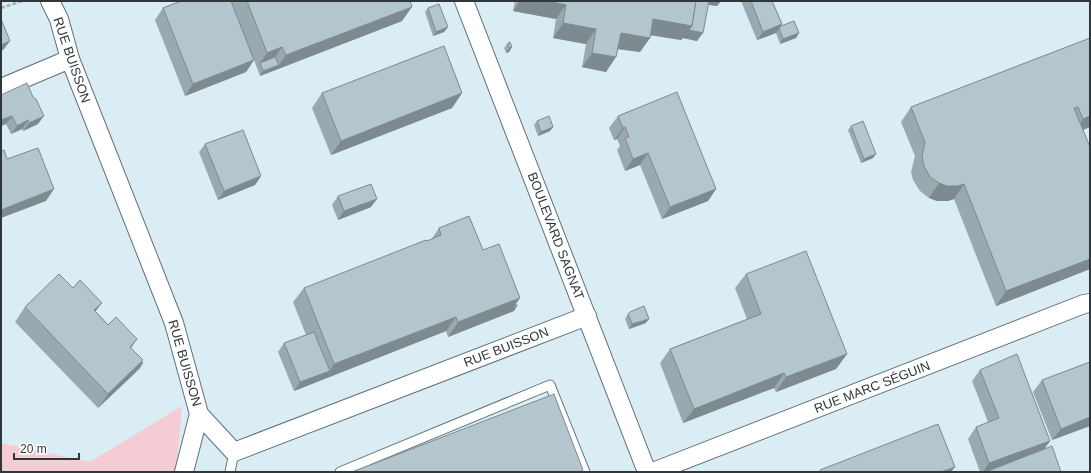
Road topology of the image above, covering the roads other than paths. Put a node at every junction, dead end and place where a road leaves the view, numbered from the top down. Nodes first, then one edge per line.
1 (50, 1) edge
2 (464, 1) edge
3 (70, 59) junction
4 (1, 88) edge
5 (1090, 303) edge
6 (587, 316) junction
7 (199, 414) junction
8 (234, 452) junction
9 (184, 472) edge
10 (230, 472) edge
11 (340, 472) edge
12 (585, 472) edge
13 (647, 472) edge
14 (654, 472) edge

1 - 3 street, RUE BUISSON
2 - 6 street, BOULEVARD SAGNAT
3 - 4 street
3 - 7 street, RUE BUISSON
5 - 14 street, RUE MARC SÉGUIN
6 - 8 street, RUE BUISSON
6 - 13 street, BOULEVARD SAGNAT
7 - 8 street, RUE BUISSON
7 - 9 street
8 - 10 lane
11 - 12 lane

